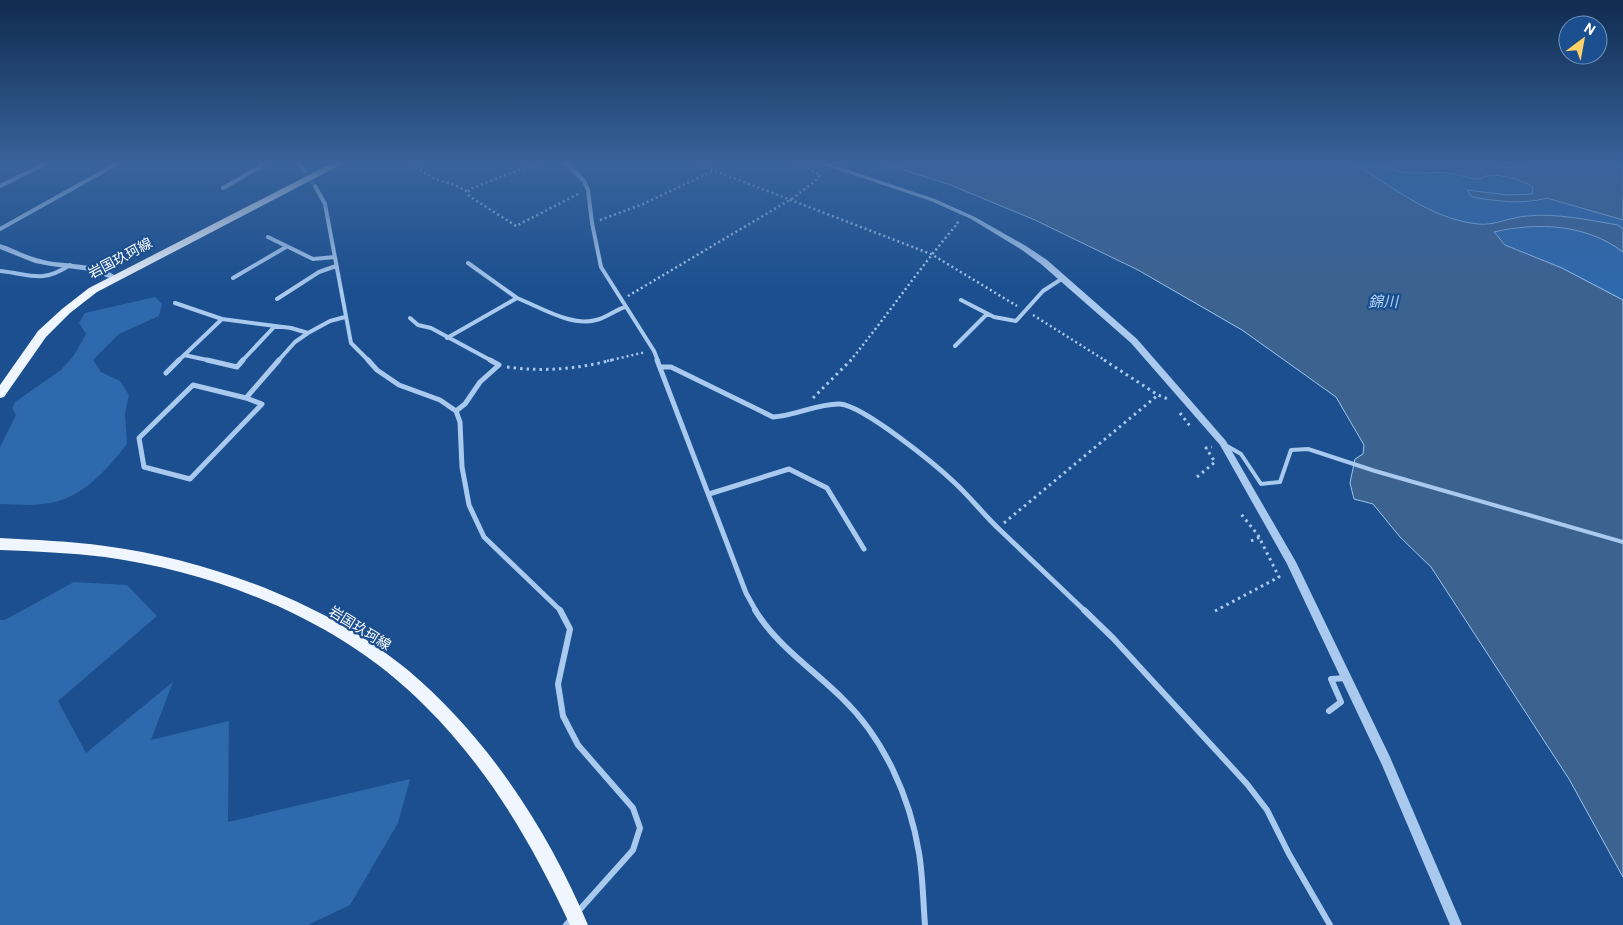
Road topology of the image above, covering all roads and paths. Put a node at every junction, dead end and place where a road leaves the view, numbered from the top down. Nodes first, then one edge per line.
1 (43, 205) edge
2 (257, 205) edge
3 (325, 205) edge
4 (481, 205) edge
5 (558, 205) edge
6 (590, 205) edge
7 (636, 205) edge
8 (781, 205) edge
9 (803, 205) edge
10 (941, 205) edge
11 (953, 219) dead end
12 (592, 222) junction
13 (0, 229) edge
14 (268, 237) dead end
15 (0, 246) edge
16 (286, 247) junction
17 (931, 254) junction
18 (335, 257) junction
19 (468, 263) dead end
20 (70, 265) junction
21 (336, 266) junction
22 (0, 271) edge
23 (114, 278) junction
24 (233, 278) dead end
25 (1063, 278) junction
26 (517, 298) junction
27 (276, 299) dead end
28 (621, 300) junction
29 (961, 300) dead end
30 (175, 303) dead end
31 (625, 306) junction
32 (1027, 312) junction
33 (986, 314) junction
34 (345, 316) junction
35 (410, 318) dead end
36 (222, 319) junction
37 (274, 326) junction
38 (308, 333) junction
39 (447, 338) junction
40 (955, 346) dead end
41 (654, 350) junction
42 (184, 355) junction
43 (499, 365) junction
44 (660, 367) junction
45 (166, 373) dead end
46 (0, 394) edge
47 (1158, 395) junction
48 (246, 398) junction
49 (456, 411) junction
50 (801, 413) junction
51 (1195, 424) dead end
52 (1223, 443) junction
53 (1212, 447) dead end
54 (1197, 476) dead end
55 (709, 494) junction
56 (1241, 514) dead end
57 (998, 528) junction
58 (1265, 534) dead end
59 (1259, 537) junction
60 (1251, 541) dead end
61 (1623, 542) edge
62 (0, 544) edge
63 (864, 549) dead end
64 (1215, 611) dead end
65 (1347, 678) junction
66 (1328, 711) dead end
67 (573, 922) edge
68 (925, 925) edge
69 (1330, 925) edge
70 (1456, 925) edge

1 - 13 street
2 - 23 main road, 岩国玖珂線
3 - 18 street
4 - 5 path
6 - 12 street
7 - 12 path
8 - 28 path
9 - 17 path
10 - 25 street
11 - 17 path
12 - 28 street
14 - 16 street
15 - 20 street
16 - 18 street
16 - 24 street
17 - 32 path
17 - 50 path
18 - 21 street
19 - 26 street
20 - 22 street
20 - 23 street
21 - 27 street
21 - 34 street
23 - 46 main road, 岩国玖珂線
25 - 32 street
25 - 52 street
26 - 31 street
26 - 39 street
28 - 31 street
29 - 33 street
30 - 36 street
31 - 41 street
32 - 33 street
32 - 47 path
33 - 40 street
34 - 38 street
34 - 49 street
35 - 39 street
36 - 37 street
36 - 42 street
37 - 38 street
37 - 42 street
38 - 48 street
39 - 43 street
41 - 43 path
41 - 44 street
42 - 45 street
43 - 49 street
44 - 50 street
44 - 55 street
47 - 51 path
47 - 57 path
48 - 48 street
49 - 67 street
50 - 57 street
52 - 61 lane
52 - 65 street
53 - 54 path
55 - 63 street
55 - 68 street
56 - 59 path
57 - 69 street
58 - 59 path
59 - 60 path
59 - 64 path
62 - 67 main road, 岩国玖珂線
65 - 66 street
65 - 70 street

